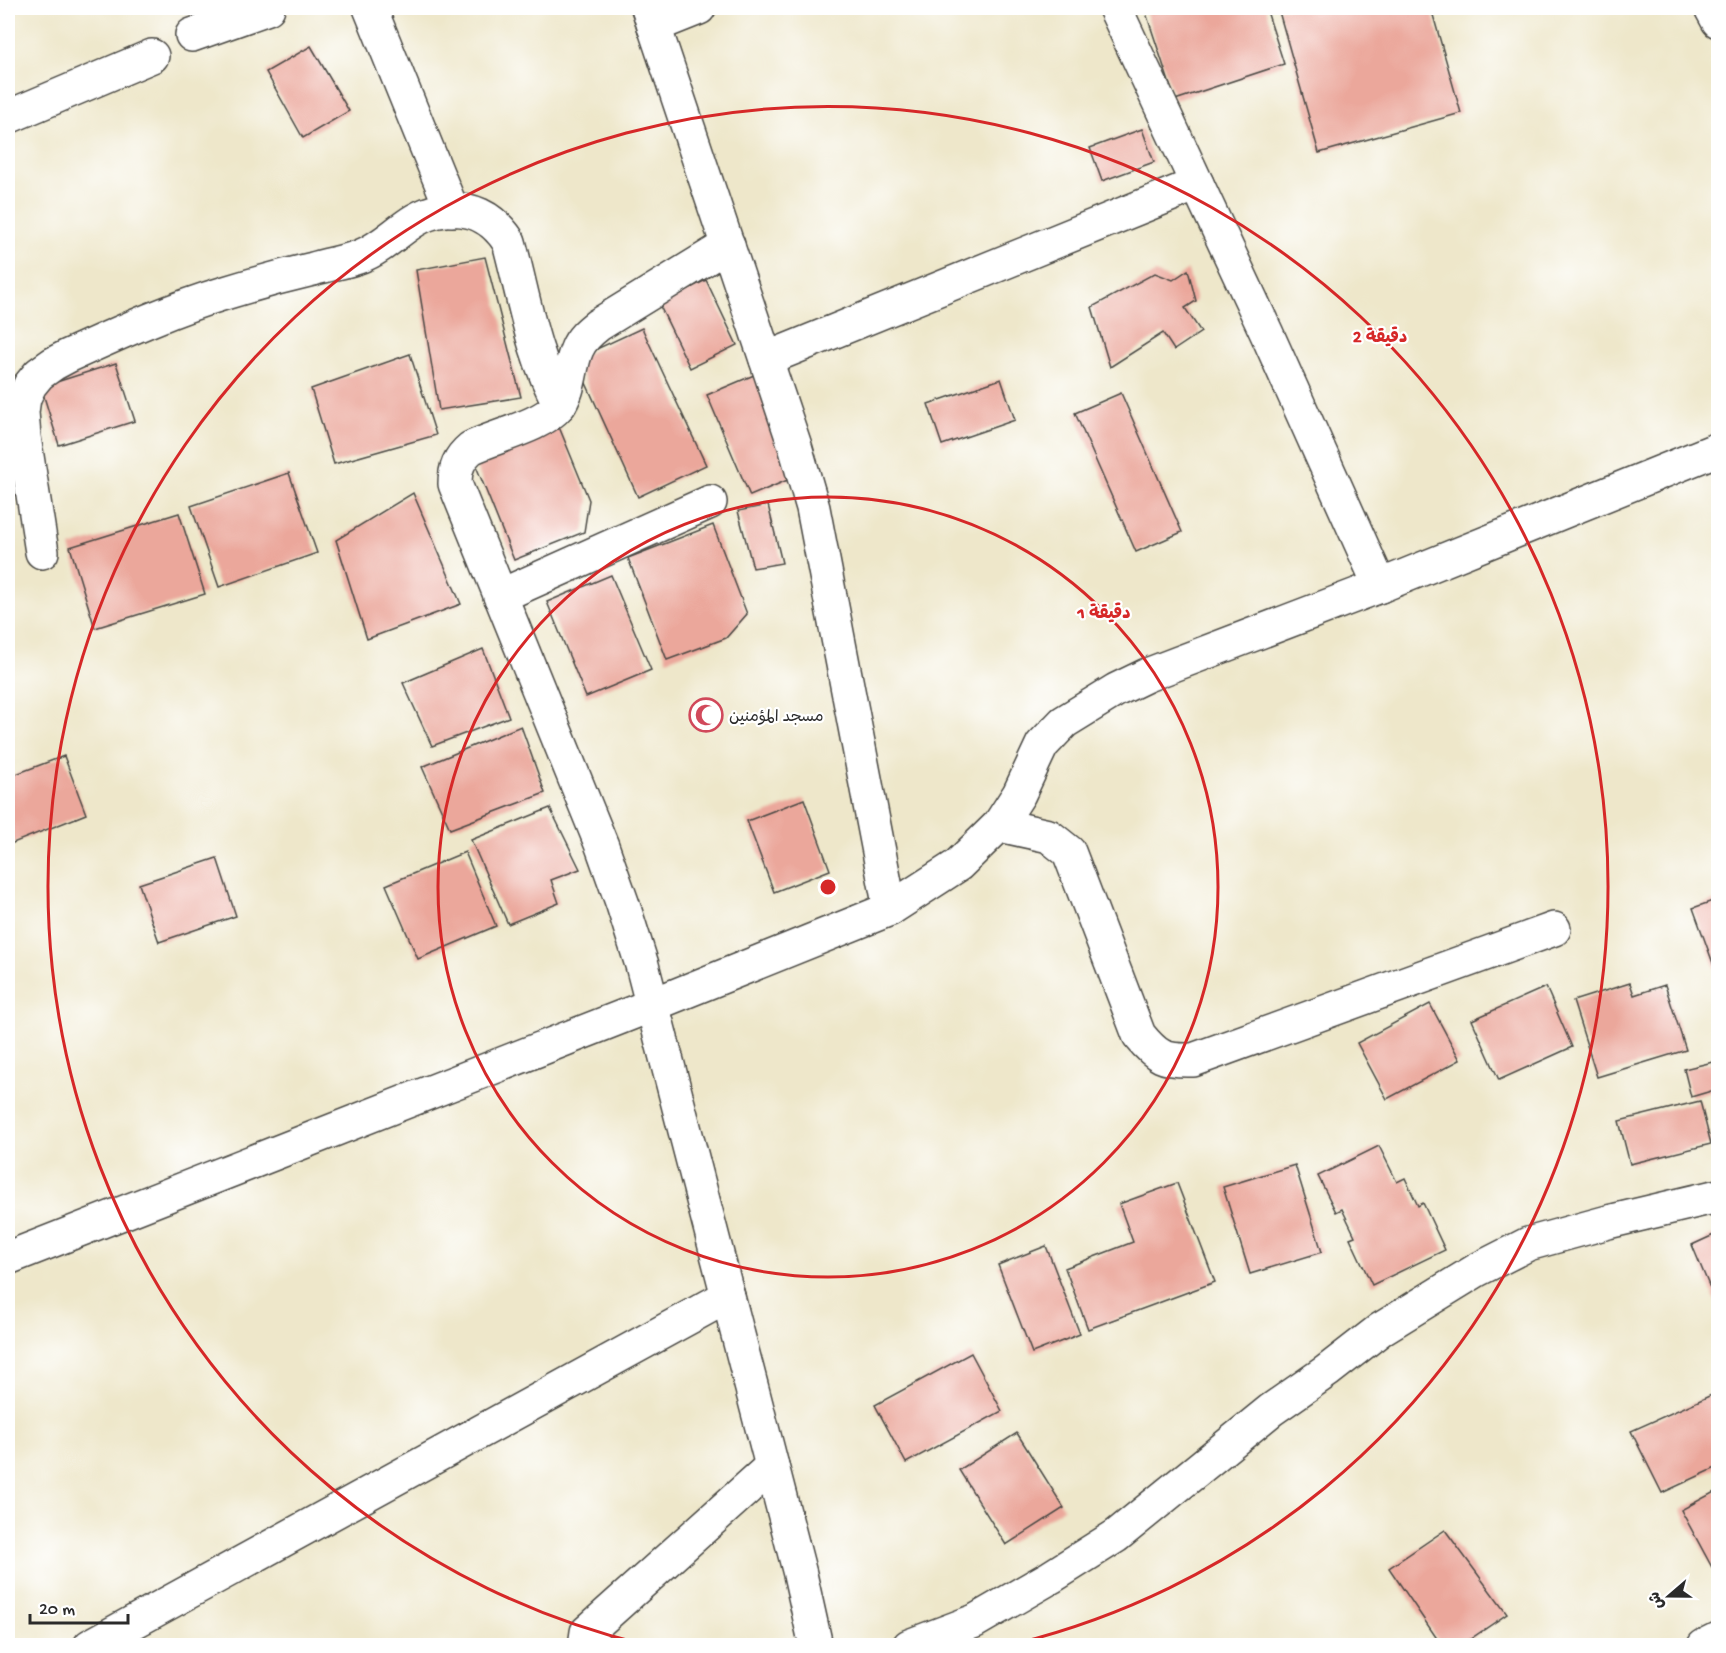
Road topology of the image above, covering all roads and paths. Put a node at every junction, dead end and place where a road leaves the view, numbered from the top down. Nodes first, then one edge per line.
1 (268, 8) edge
2 (370, 8) edge
3 (699, 8) edge
4 (1115, 8) edge
5 (1711, 8) edge
6 (651, 17) edge
7 (1719, 21) edge
8 (192, 35) dead end
9 (152, 56) dead end
10 (8, 117) edge
11 (1197, 184) junction
12 (452, 210) junction
13 (728, 245) junction
14 (766, 359) junction
15 (560, 404) junction
16 (16, 440) edge
17 (1719, 449) edge
18 (710, 502) dead end
19 (42, 552) dead end
20 (1380, 586) junction
21 (500, 596) junction
22 (999, 825) junction
23 (890, 909) junction
24 (1554, 929) dead end
25 (652, 1005) junction
26 (1719, 1196) edge
27 (8, 1258) edge
28 (728, 1296) junction
29 (772, 1466) junction
30 (1719, 1639) edge
31 (90, 1646) edge
32 (585, 1646) edge
33 (816, 1646) edge
34 (909, 1646) edge
35 (1704, 1646) edge

1 - 8 street
2 - 12 street
3 - 6 street
4 - 11 street
5 - 7 street
6 - 13 street
9 - 10 street
11 - 14 street
11 - 20 street
12 - 15 street
12 - 16 street
13 - 14 street
13 - 15 street
14 - 23 street
15 - 21 street
16 - 19 street
17 - 20 street
18 - 21 street
20 - 22 street
21 - 25 street
22 - 23 street
22 - 24 street
23 - 25 street
25 - 27 street
25 - 28 street
26 - 34 street
28 - 29 street
28 - 31 street
29 - 32 street
29 - 33 street
30 - 35 street

